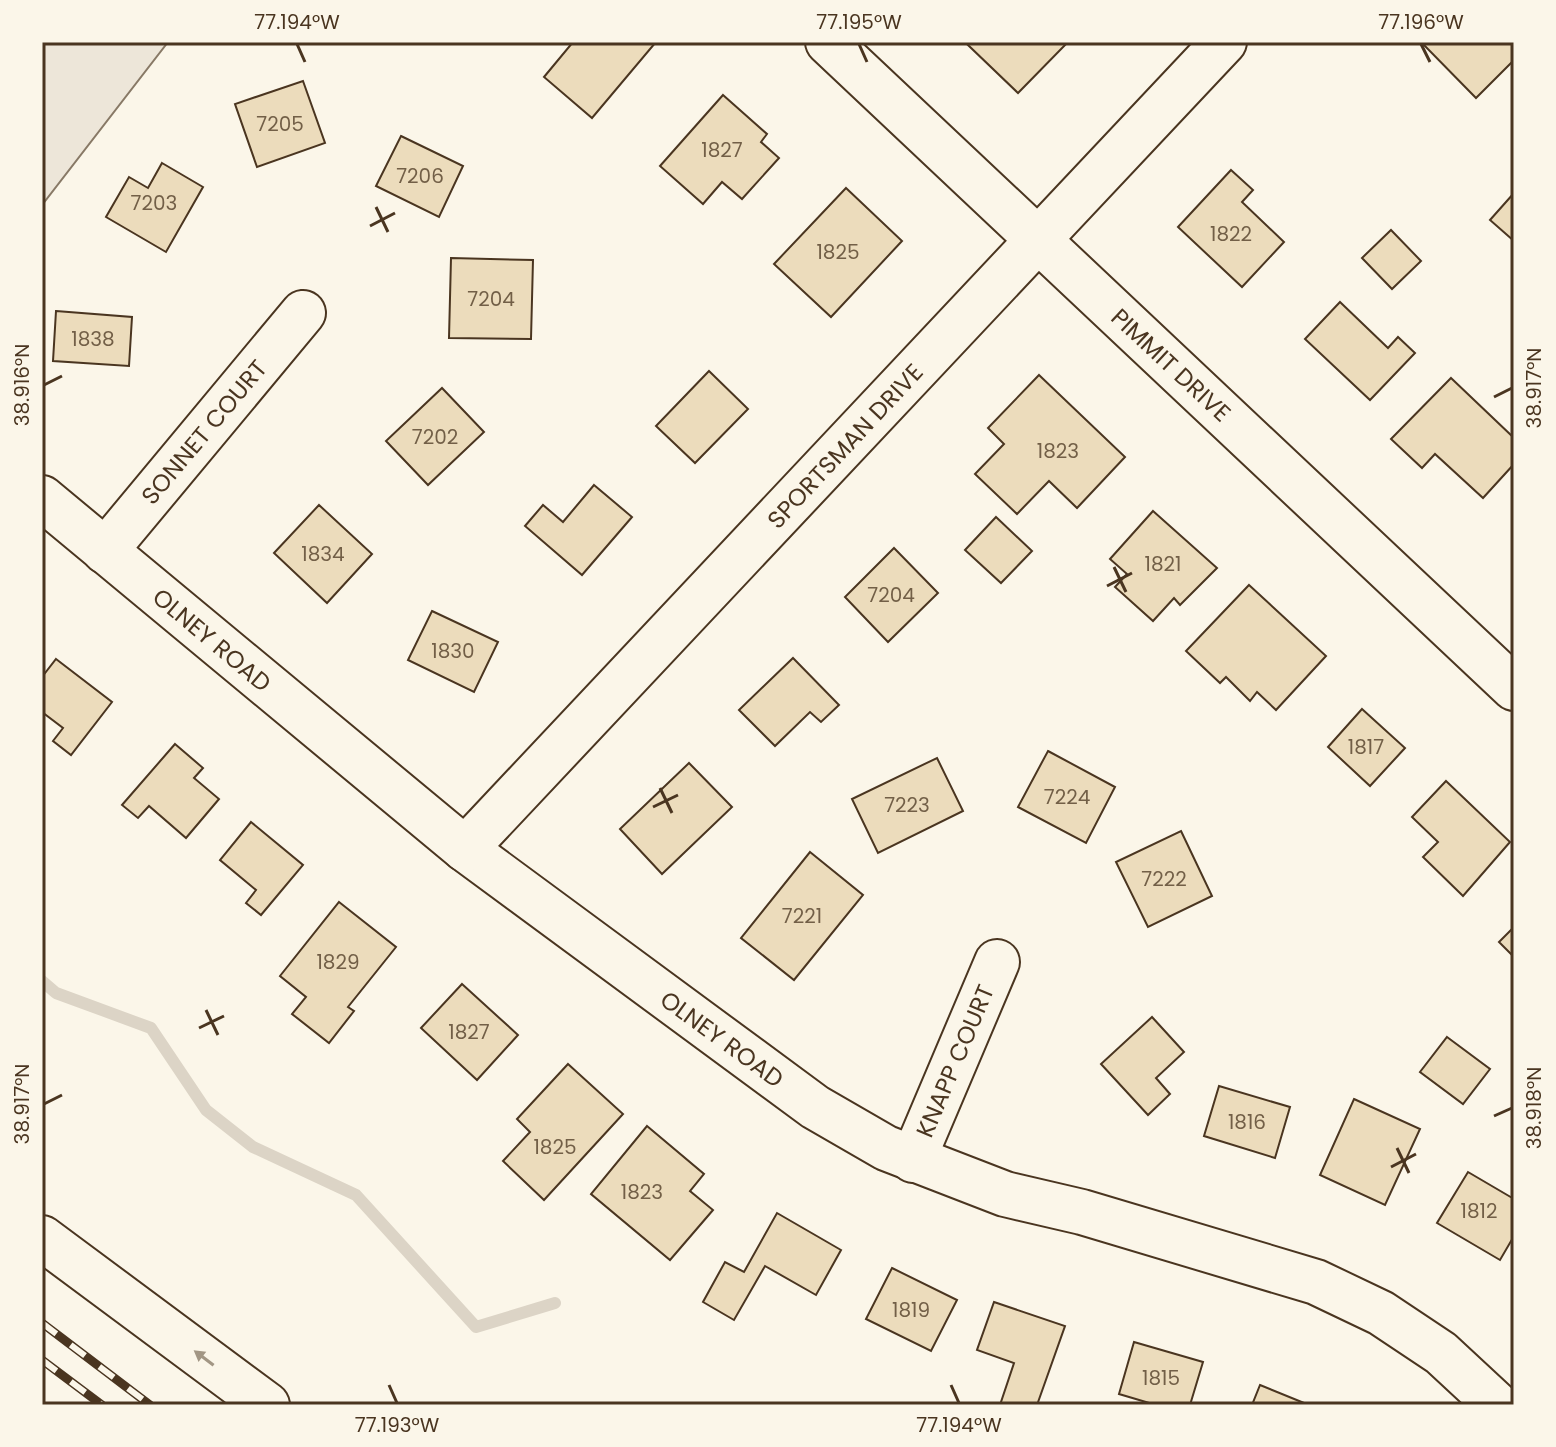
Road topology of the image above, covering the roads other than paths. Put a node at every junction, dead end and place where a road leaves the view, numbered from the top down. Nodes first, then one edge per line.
1 (828, 42) edge
2 (1224, 42) edge
3 (1039, 240) junction
4 (303, 313) dead end
5 (42, 498) edge
6 (105, 551) junction
7 (1514, 688) edge
8 (465, 849) junction
9 (997, 962) dead end
10 (913, 1160) junction
11 (42, 1238) edge
12 (267, 1405) edge
13 (1497, 1405) edge

1 - 3 main road, PIMMIT DRIVE
2 - 3 main road, SPORTSMAN DRIVE
3 - 7 main road, PIMMIT DRIVE
3 - 8 main road, SPORTSMAN DRIVE
4 - 6 main road, SONNET COURT
5 - 6 main road, OLNEY ROAD
6 - 8 main road, OLNEY ROAD
8 - 10 main road, OLNEY ROAD
9 - 10 main road, KNAPP COURT
10 - 13 main road, OLNEY ROAD
12 -> 11 main road

